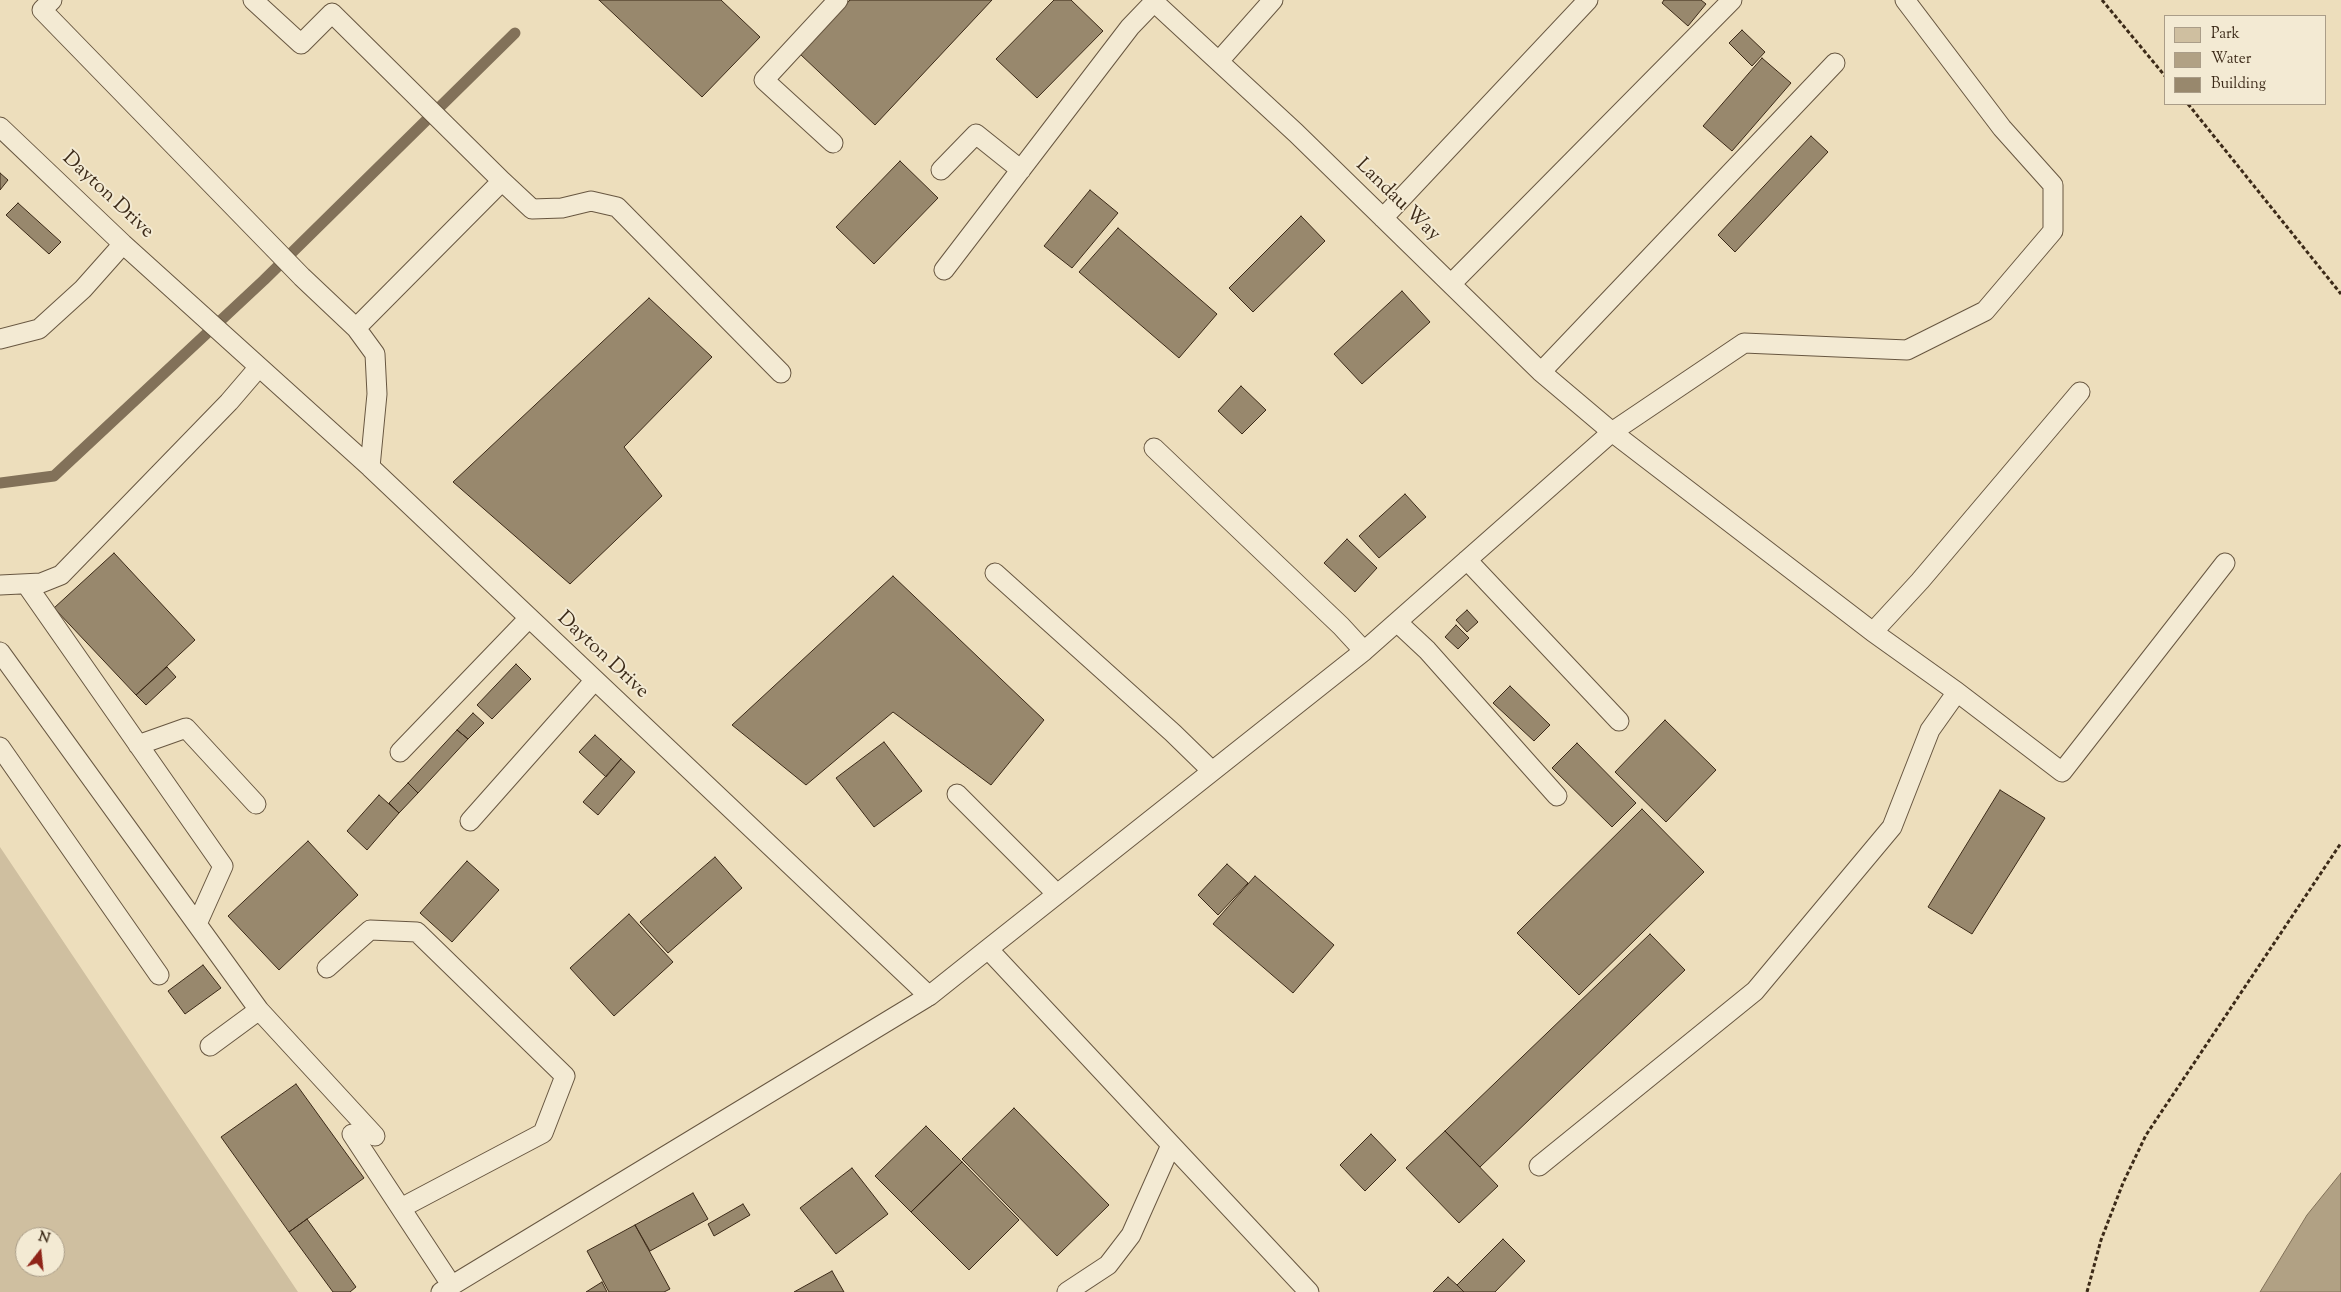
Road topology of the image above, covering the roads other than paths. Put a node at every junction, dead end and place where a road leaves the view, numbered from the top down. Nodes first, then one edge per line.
1 (52, 0) edge
2 (253, 0) edge
3 (838, 0) edge
4 (1273, 0) edge
5 (1588, 0) edge
6 (1732, 0) edge
7 (1905, 0) edge
8 (1154, 1) edge
9 (338, 7) edge
10 (1219, 61) junction
11 (1835, 63) dead end
12 (0, 126) edge
13 (833, 143) dead end
14 (941, 170) dead end
15 (1021, 170) junction
16 (502, 181) junction
17 (1384, 218) junction
18 (124, 244) junction
19 (944, 270) dead end
20 (1451, 284) junction
21 (356, 328) junction
22 (0, 339) edge
23 (259, 367) junction
24 (1541, 372) junction
25 (781, 373) dead end
26 (2080, 392) dead end
27 (1612, 432) junction
28 (1154, 448) dead end
29 (370, 468) junction
30 (1467, 560) junction
31 (2225, 563) dead end
32 (995, 573) dead end
33 (26, 584) junction
34 (0, 585) edge
35 (529, 618) junction
36 (1397, 622) junction
37 (1873, 632) junction
38 (1364, 651) junction
39 (0, 652) edge
40 (594, 680) junction
41 (1957, 692) junction
42 (1619, 721) dead end
43 (138, 745) junction
44 (0, 746) edge
45 (400, 752) dead end
46 (1212, 771) junction
47 (957, 794) dead end
48 (1557, 796) dead end
49 (256, 804) dead end
50 (470, 821) dead end
51 (1057, 894) junction
52 (197, 924) junction
53 (988, 950) junction
54 (327, 968) dead end
55 (159, 975) dead end
56 (929, 996) junction
57 (259, 1010) junction
58 (210, 1046) dead end
59 (352, 1134) dead end
60 (375, 1136) dead end
61 (1171, 1145) junction
62 (1539, 1166) dead end
63 (401, 1208) junction
64 (457, 1287) edge
65 (1067, 1292) edge
66 (1309, 1292) edge

1 - 21 lane
2 - 9 lane
3 - 13 lane
4 - 10 lane
5 - 17 lane
6 - 20 lane
7 - 27 lane
8 - 10 lane, Landau Way
8 - 15 lane
9 - 16 lane
10 - 17 lane, Landau Way
11 - 24 lane
12 - 18 lane, Dayton Drive
14 - 15 lane
15 - 19 lane
16 - 21 lane
16 - 25 lane
17 - 20 lane, Landau Way
18 - 22 lane
18 - 23 lane, Dayton Drive
20 - 24 lane, Landau Way
21 - 29 lane
23 - 29 lane, Dayton Drive
23 - 33 lane
24 - 27 lane, Landau Way
26 - 37 lane
27 - 30 lane
27 - 37 lane, Landau Way
28 - 38 lane
29 - 35 lane, Dayton Drive
30 - 36 lane
30 - 42 lane
31 - 41 lane, Landau Way
32 - 46 lane
33 - 34 lane
33 - 43 lane
35 - 40 lane, Dayton Drive
35 - 45 lane
36 - 38 lane
36 - 48 lane
37 - 41 lane, Landau Way
38 - 46 lane
39 - 52 lane
40 - 50 lane
40 - 56 lane, Dayton Drive
41 - 62 lane
43 - 49 lane
43 - 52 lane
44 - 55 lane
46 - 51 lane
47 - 51 lane
51 - 53 lane
52 - 57 lane
53 - 56 lane
53 - 61 lane
54 - 63 lane
56 - 64 lane
57 - 58 lane
57 - 60 lane
59 - 63 lane
61 - 65 lane
61 - 66 lane
63 - 64 lane

